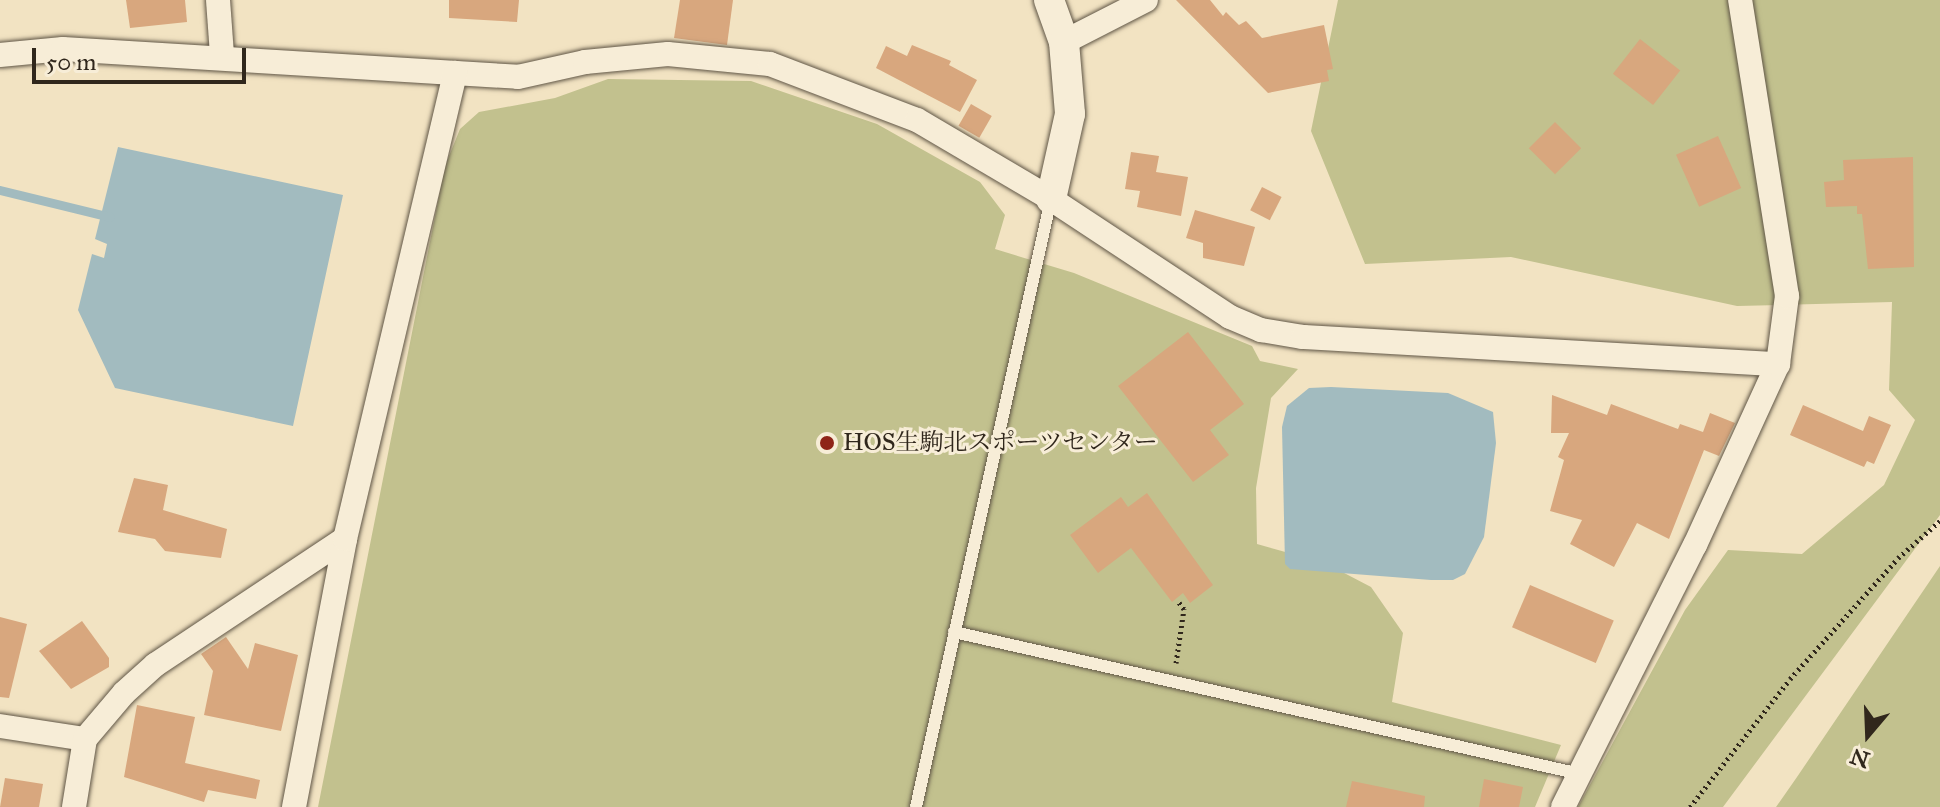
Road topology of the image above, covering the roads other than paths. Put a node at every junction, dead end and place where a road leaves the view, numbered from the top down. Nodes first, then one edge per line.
1 (218, 0) edge
2 (1049, 0) edge
3 (1146, 0) edge
4 (1740, 0) edge
5 (1064, 42) junction
6 (0, 55) edge
7 (222, 55) junction
8 (455, 73) junction
9 (1051, 199) junction
10 (1778, 364) junction
11 (345, 539) junction
12 (954, 632) junction
13 (0, 726) edge
14 (85, 739) junction
15 (1580, 774) junction
16 (74, 807) edge
17 (294, 807) edge
18 (916, 807) edge
19 (1563, 807) edge

1 - 7 street
2 - 5 street
3 - 5 street
4 - 10 street
5 - 9 street
6 - 7 street
7 - 8 street
8 - 9 street
8 - 11 street
9 - 10 street
9 - 12 lane
10 - 15 street
11 - 14 street
11 - 17 street
12 - 15 lane
12 - 18 lane
13 - 14 street
14 - 16 street
15 - 19 street

